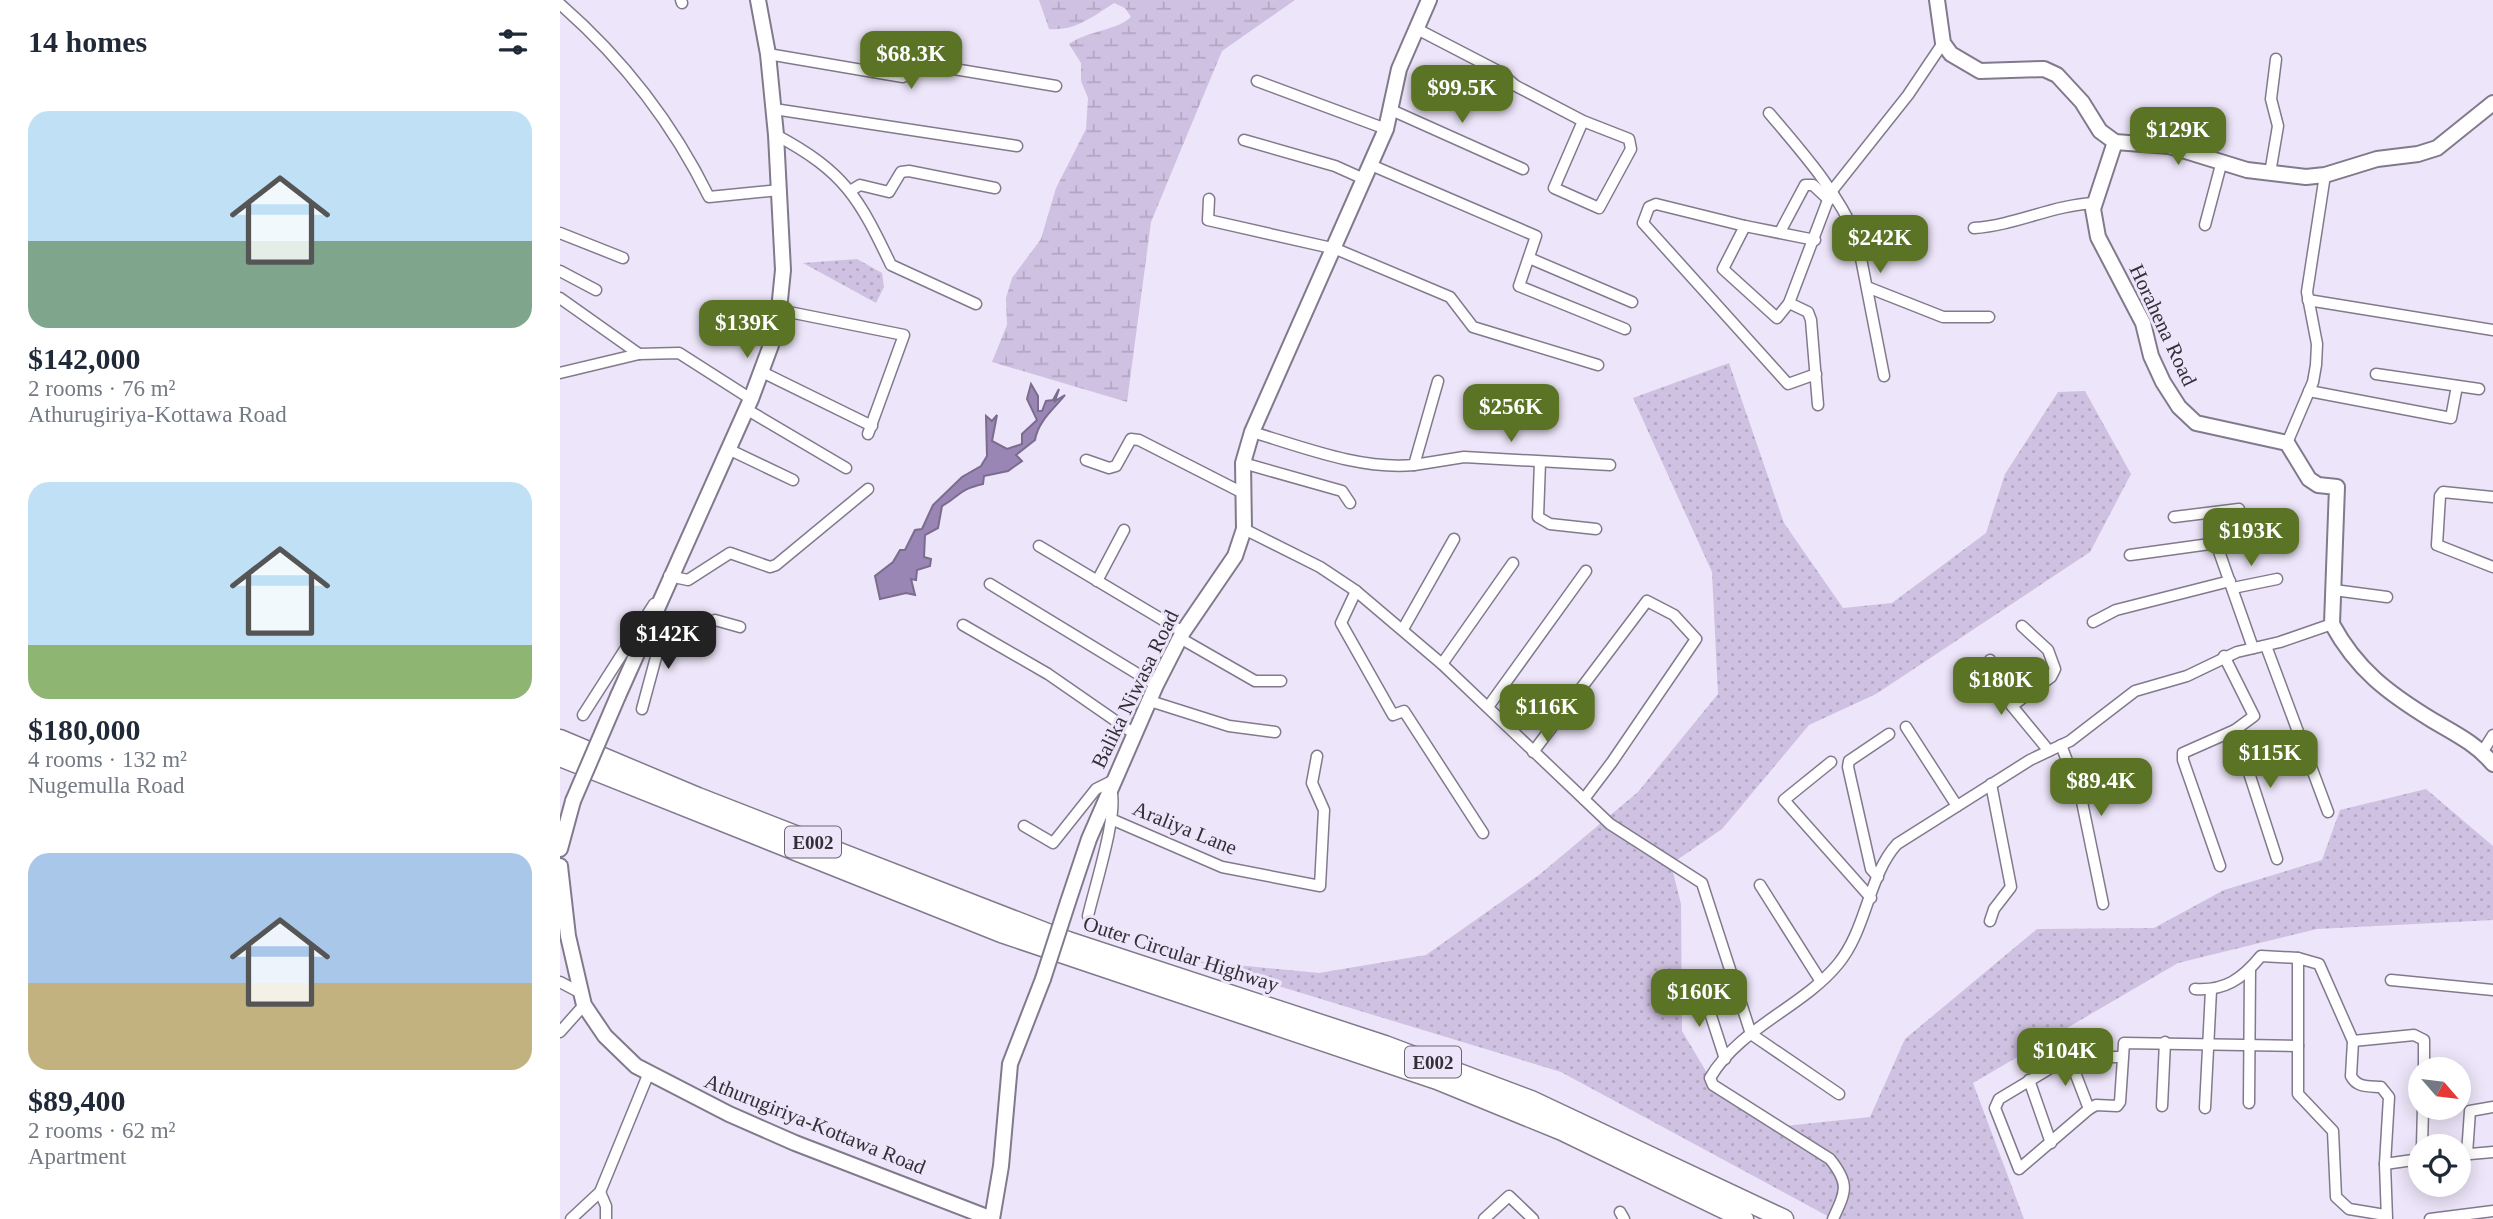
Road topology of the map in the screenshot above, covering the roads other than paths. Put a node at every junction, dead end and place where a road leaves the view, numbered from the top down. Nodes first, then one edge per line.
1 (758, 0) edge
2 (1429, 0) edge
3 (1937, 0) edge
4 (560, 4) edge
5 (1416, 29) junction
6 (1943, 43) junction
7 (768, 54) junction
8 (2276, 59) dead end
9 (1257, 81) dead end
10 (1056, 86) dead end
11 (2493, 103) edge
12 (774, 109) junction
13 (1389, 109) junction
14 (1769, 113) dead end
15 (1583, 121) junction
16 (1386, 129) junction
17 (776, 135) junction
18 (1244, 140) dead end
19 (2115, 142) junction
20 (1017, 146) dead end
21 (2222, 161) junction
22 (1371, 165) junction
23 (1523, 169) dead end
24 (2270, 173) junction
25 (2325, 176) junction
26 (1364, 179) junction
27 (995, 188) dead end
28 (780, 190) junction
29 (850, 191) junction
30 (1830, 196) junction
31 (1209, 199) dead end
32 (2095, 203) junction
33 (2205, 225) dead end
34 (1745, 226) junction
35 (1975, 228) dead end
36 (1780, 232) junction
37 (560, 233) edge
38 (1815, 240) junction
39 (1336, 248) junction
40 (623, 258) dead end
41 (1529, 258) junction
42 (560, 271) edge
43 (1867, 287) junction
44 (596, 290) dead end
45 (560, 298) edge
46 (2308, 300) junction
47 (1632, 302) dead end
48 (1789, 303) junction
49 (976, 304) dead end
50 (779, 310) junction
51 (1989, 317) dead end
52 (1625, 329) dead end
53 (2493, 330) edge
54 (639, 354) junction
55 (1598, 365) dead end
56 (762, 372) junction
57 (560, 373) edge
58 (1816, 374) junction
59 (2376, 374) dead end
60 (1884, 376) dead end
61 (1438, 382) dead end
62 (2458, 386) junction
63 (2479, 389) dead end
64 (2309, 391) junction
65 (748, 404) junction
66 (1818, 405) dead end
67 (1252, 432) junction
68 (2287, 443) junction
69 (728, 449) junction
70 (1086, 460) dead end
71 (1540, 461) junction
72 (1243, 463) junction
73 (1414, 465) junction
74 (1610, 465) dead end
75 (846, 468) dead end
76 (793, 480) dead end
77 (868, 489) dead end
78 (1243, 493) junction
79 (2493, 497) edge
80 (1350, 503) dead end
81 (2239, 509) dead end
82 (2212, 513) junction
83 (2174, 517) dead end
84 (1244, 529) junction
85 (1596, 529) dead end
86 (1124, 530) dead end
87 (2268, 536) dead end
88 (1454, 539) dead end
89 (2216, 543) junction
90 (1039, 546) dead end
91 (2130, 555) dead end
92 (1513, 563) dead end
93 (2493, 567) edge
94 (1586, 571) dead end
95 (669, 576) junction
96 (2277, 579) dead end
97 (1097, 581) junction
98 (990, 583) dead end
99 (2231, 584) junction
100 (2334, 590) junction
101 (1356, 591) junction
102 (663, 592) junction
103 (2387, 597) dead end
104 (658, 621) junction
105 (2093, 622) dead end
106 (963, 625) dead end
107 (2332, 625) junction
108 (2022, 626) dead end
109 (740, 627) dead end
110 (1403, 629) junction
111 (1182, 635) junction
112 (2266, 646) junction
113 (2253, 648) junction
114 (2224, 656) junction
115 (1990, 660) dead end
116 (1442, 664) junction
117 (1281, 681) dead end
118 (1156, 685) junction
119 (1150, 701) junction
120 (2012, 705) junction
121 (1488, 707) junction
122 (642, 709) dead end
123 (583, 715) dead end
124 (1906, 727) dead end
125 (2235, 730) junction
126 (1275, 732) dead end
127 (1889, 734) dead end
128 (1136, 735) junction
129 (2493, 735) edge
130 (560, 739) edge
131 (2061, 745) junction
132 (2049, 751) junction
133 (2483, 751) junction
134 (1533, 752) junction
135 (1317, 756) dead end
136 (560, 757) edge
137 (1831, 762) dead end
138 (2493, 764) edge
139 (1112, 784) junction
140 (1991, 784) junction
141 (1584, 799) junction
142 (1956, 806) junction
143 (2328, 812) dead end
144 (1111, 819) junction
145 (1024, 826) dead end
146 (1483, 833) dead end
147 (560, 849) edge
148 (2277, 859) dead end
149 (560, 866) edge
150 (2220, 866) dead end
151 (1878, 877) junction
152 (1760, 885) dead end
153 (1871, 898) junction
154 (2103, 904) dead end
155 (1088, 916) dead end
156 (1990, 920) dead end
157 (2298, 958) junction
158 (2250, 969) junction
159 (1820, 980) junction
160 (2391, 980) dead end
161 (560, 982) edge
162 (2195, 989) dead end
163 (2211, 990) junction
164 (2493, 990) edge
165 (1703, 991) dead end
166 (582, 999) junction
167 (560, 1032) edge
168 (1751, 1034) junction
169 (2353, 1041) junction
170 (2165, 1042) junction
171 (2209, 1044) junction
172 (2250, 1045) junction
173 (2298, 1046) junction
174 (2069, 1057) junction
175 (2121, 1057) junction
176 (2424, 1057) edge
177 (1725, 1059) junction
178 (648, 1075) junction
179 (2029, 1080) junction
180 (1839, 1094) dead end
181 (2249, 1103) dead end
182 (2162, 1106) dead end
183 (2493, 1107) edge
184 (2205, 1108) dead end
185 (2089, 1109) junction
186 (2466, 1134) edge
187 (2051, 1143) junction
188 (2493, 1152) edge
189 (2471, 1154) edge
190 (2408, 1161) edge
191 (2385, 1164) junction
192 (600, 1192) junction
193 (2493, 1211) edge
194 (1835, 1214) edge
195 (2386, 1217) edge
196 (571, 1219) edge
197 (606, 1219) edge
198 (992, 1219) edge
199 (1485, 1219) edge
200 (1533, 1219) edge
201 (1744, 1219) edge
202 (1784, 1219) edge
203 (2430, 1219) edge

1 - 7 main road
2 - 5 main road, Balika Niwasa Road
3 - 6 main road
4 - 28 street
5 - 13 main road, Balika Niwasa Road
5 - 15 street
6 - 19 main road
6 - 30 street
7 - 10 street
7 - 12 main road
8 - 24 street
9 - 16 street
11 - 25 main road
12 - 17 main road
12 - 20 street
13 - 16 main road, Balika Niwasa Road
13 - 23 street
14 - 30 street
15 - 15 street
16 - 22 main road, Balika Niwasa Road
17 - 28 main road
17 - 29 street
18 - 26 street
19 - 21 main road
19 - 32 main road, Horahena Road
21 - 24 main road
21 - 33 street
22 - 26 main road, Balika Niwasa Road
22 - 41 street
24 - 25 main road
25 - 46 street
26 - 39 main road, Balika Niwasa Road
27 - 29 street
28 - 50 main road
29 - 49 street
30 - 36 street
30 - 38 street
30 - 43 street
31 - 39 street
32 - 35 street
32 - 68 main road, Horahena Road
34 - 36 street
34 - 48 street
34 - 58 street
36 - 38 street
37 - 40 street
38 - 48 street
39 - 55 street
39 - 67 main road, Balika Niwasa Road
41 - 47 street
41 - 52 street
42 - 44 street
43 - 51 street
43 - 60 street
45 - 54 street
46 - 53 street
46 - 64 street
48 - 58 street
50 - 56 main road
50 - 56 street
54 - 57 street
54 - 65 street
56 - 65 main road
58 - 66 street
59 - 62 street
61 - 73 street
62 - 63 street
62 - 64 street
64 - 68 street
65 - 69 main road
65 - 75 street
67 - 72 main road, Balika Niwasa Road
67 - 73 street
68 - 100 main road
69 - 76 street
69 - 95 main road
70 - 78 street
71 - 73 street
71 - 74 street
71 - 85 street
72 - 78 main road, Balika Niwasa Road
72 - 80 street
77 - 95 street
78 - 84 main road, Balika Niwasa Road
79 - 93 street
81 - 82 street
82 - 83 street
82 - 89 street
84 - 101 street
84 - 111 main road, Balika Niwasa Road
86 - 97 street
87 - 89 street
88 - 110 street
89 - 91 street
89 - 99 street
90 - 97 street
92 - 116 street
94 - 121 street
95 - 102 main road
96 - 99 street
97 - 111 street
98 - 118 street
99 - 105 street
99 - 113 street
100 - 103 street
100 - 107 main road
101 - 110 street
101 - 146 street
102 - 104 main road
102 - 123 street
104 - 109 street
104 - 122 street
104 - 147 main road, bridge
106 - 128 street
107 - 112 street
107 - 133 main road
108 - 120 street
110 - 116 street
111 - 117 street
111 - 118 main road, Balika Niwasa Road
112 - 113 street
112 - 143 street
113 - 114 street
114 - 125 street
114 - 131 street
115 - 120 street
116 - 121 street
118 - 119 main road, Balika Niwasa Road
119 - 126 street
119 - 128 main road, Balika Niwasa Road
120 - 132 street
121 - 134 street
124 - 142 street
125 - 148 street
125 - 150 street
127 - 151 street
128 - 139 main road, Balika Niwasa Road
129 - 133 street
130 - 202 highway, Outer Circular Highway / E002
131 - 132 street
131 - 154 street
132 - 140 street
133 - 138 main road
134 - 141 street
134 - 141 street
135 - 144 street, Araliya Lane
136 - 201 highway, Outer Circular Highway / E002
137 - 153 street
139 - 144 street
139 - 145 street
139 - 198 main road, Balika Niwasa Road, bridge
140 - 142 street
140 - 156 street
141 - 168 street
142 - 151 street
144 - 155 street
149 - 166 main road, Athurugiriya-Kottawa Road
151 - 153 street
152 - 159 street
153 - 159 street
157 - 158 street
157 - 169 street
157 - 173 street
158 - 163 street
158 - 172 street
159 - 168 street
160 - 164 street
161 - 166 street
162 - 163 street
163 - 171 street
165 - 177 street
166 - 167 street
166 - 178 main road, Athurugiriya-Kottawa Road
168 - 177 street
168 - 180 street
169 - 176 street
169 - 191 street
170 - 171 street
170 - 175 street
170 - 182 street
171 - 172 street
171 - 184 street
172 - 173 street
172 - 181 street
173 - 195 street
174 - 175 street
174 - 179 street
174 - 185 street
175 - 185 street
177 - 194 street
178 - 192 street
178 - 198 main road, Athurugiriya-Kottawa Road
179 - 187 street
179 - 187 street
183 - 186 street
185 - 187 street
188 - 189 street
190 - 191 street
191 - 195 street
192 - 196 street
192 - 197 street
193 - 203 street
199 - 200 street

